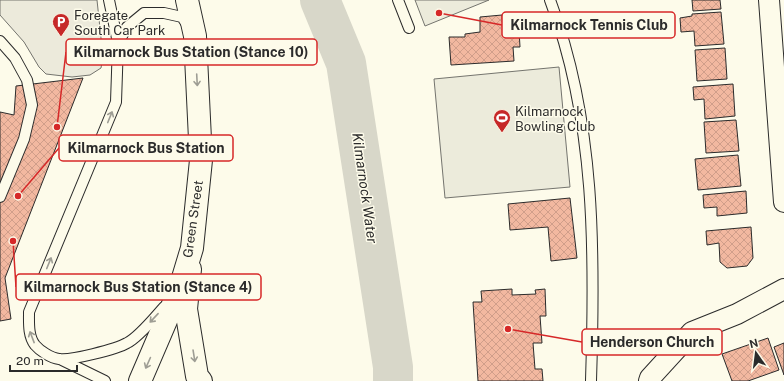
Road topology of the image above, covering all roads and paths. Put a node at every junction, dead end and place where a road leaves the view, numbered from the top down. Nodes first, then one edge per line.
1 (109, 0) edge
2 (187, 0) edge
3 (398, 0) edge
4 (550, 0) edge
5 (769, 0) edge
6 (409, 28) dead end
7 (195, 36) junction
8 (0, 41) edge
9 (118, 43) junction
10 (0, 197) edge
11 (784, 202) edge
12 (192, 248) junction
13 (180, 288) junction
14 (784, 290) edge
15 (59, 359) junction
16 (105, 381) edge
17 (140, 381) edge
18 (201, 381) edge
19 (591, 381) edge
20 (649, 381) edge

1 - 9 lane
2 - 7 main road, Green Street
3 - 6 lane
4 - 19 lane
5 - 11 street
7 - 9 lane
7 -> 12 main road, Green Street
8 - 10 lane
15 -> 9 lane
12 - 13 main road, Green Street
12 -> 18 main road
13 -> 15 lane
13 -> 17 main road, Green Street
14 - 20 street
15 - 16 lane

